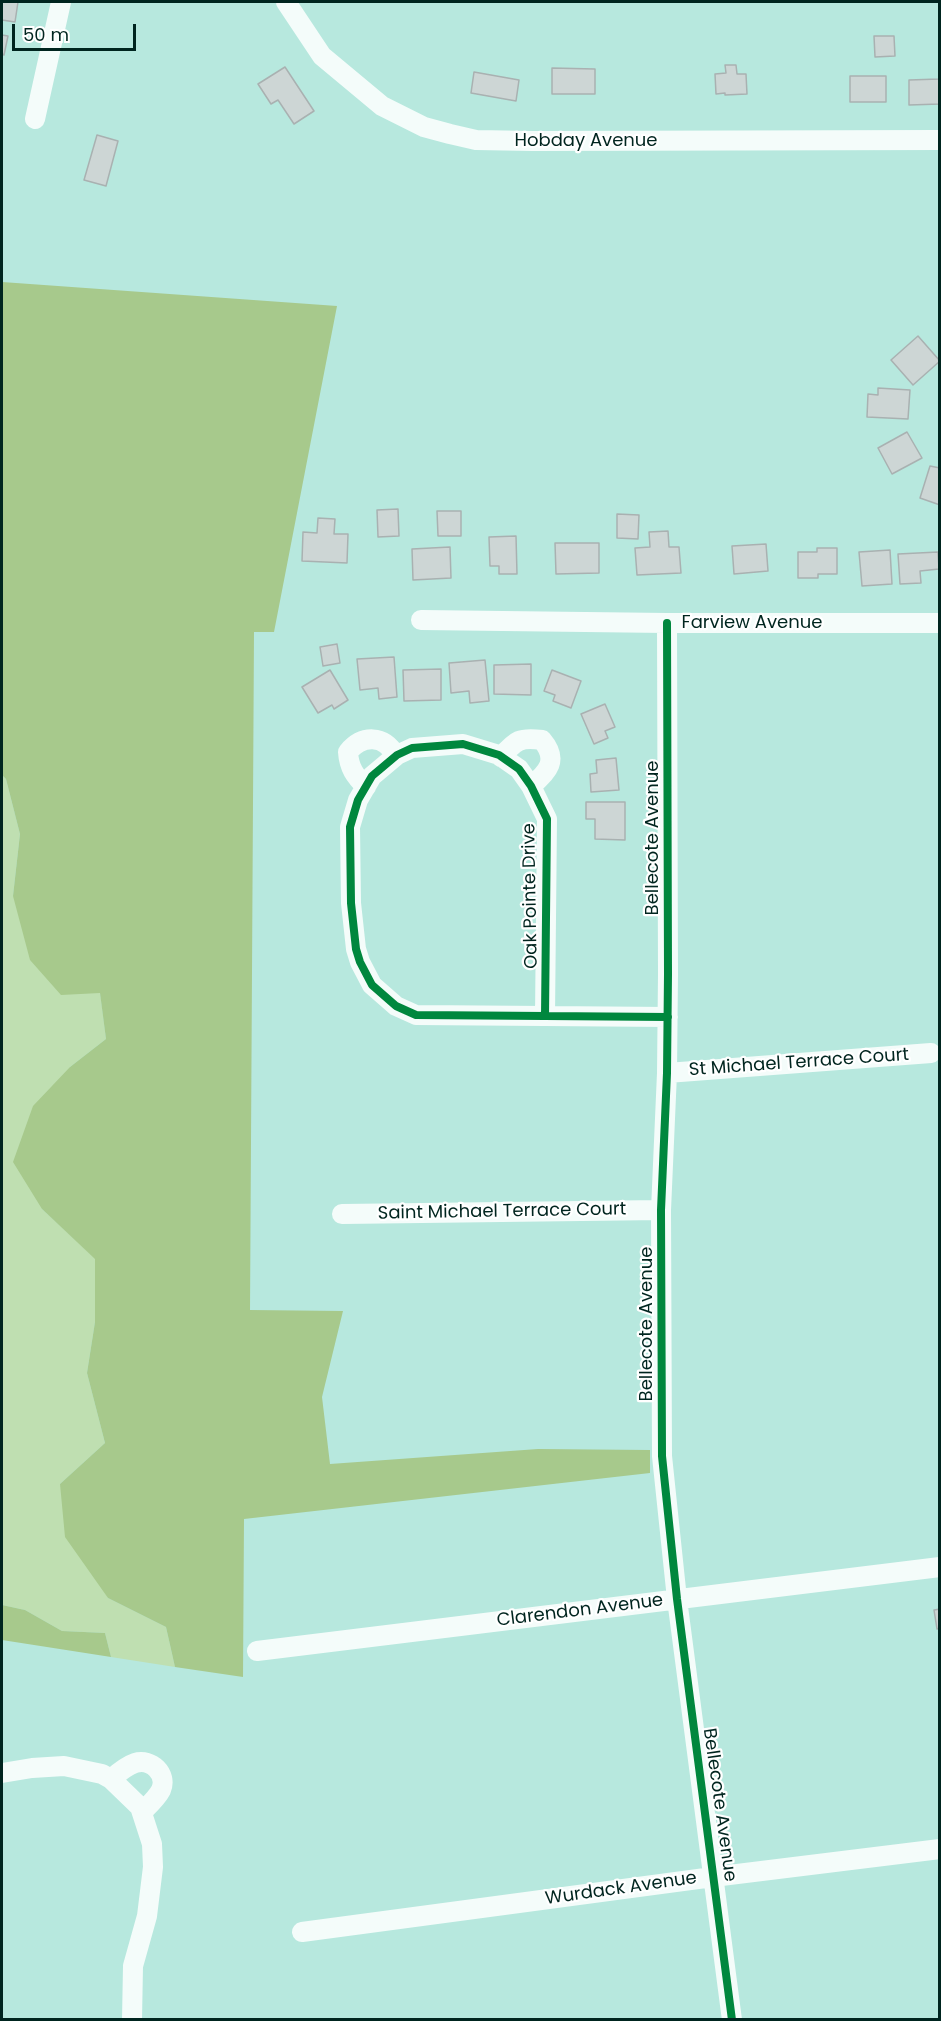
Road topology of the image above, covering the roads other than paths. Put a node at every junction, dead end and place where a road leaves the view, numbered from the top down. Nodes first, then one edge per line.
1 (61, 2) edge
2 (286, 2) edge
3 (35, 119) dead end
4 (939, 140) edge
5 (421, 620) dead end
6 (668, 623) junction
7 (939, 623) edge
8 (396, 756) junction
9 (501, 757) junction
10 (531, 786) junction
11 (366, 787) junction
12 (545, 1016) junction
13 (668, 1017) junction
14 (931, 1053) dead end
15 (667, 1073) junction
16 (661, 1210) junction
17 (342, 1214) dead end
18 (939, 1567) edge
19 (676, 1599) junction
20 (256, 1651) dead end
21 (2, 1773) edge
22 (111, 1779) junction
23 (142, 1812) junction
24 (939, 1849) edge
25 (713, 1876) junction
26 (302, 1932) dead end
27 (132, 2019) edge
28 (732, 2019) edge

1 - 3 street
2 - 4 street, Hobday Avenue
5 - 6 street, Farview Avenue
6 - 7 street, Farview Avenue
6 - 13 street, Bellecote Avenue
8 - 9 street, Oak Pointe Drive
8 - 11 street, Oak Pointe Drive
8 - 11 street
9 - 10 street, Oak Pointe Drive
9 - 10 street
10 - 12 street, Oak Pointe Drive
11 - 12 street, Oak Pointe Drive
12 - 13 street, Oak Pointe Drive
13 - 15 street, Bellecote Avenue
14 - 15 street, St Michael Terrace Court
15 - 16 street, Bellecote Avenue
16 - 17 street, Saint Michael Terrace Court
16 - 19 street, Bellecote Avenue
18 - 19 street, Clarendon Avenue
19 - 20 street, Clarendon Avenue
19 - 25 street, Bellecote Avenue
21 - 22 street
22 - 23 street
22 - 23 street
23 - 27 street
24 - 25 street, Wurdack Avenue
25 - 26 street, Wurdack Avenue
25 - 28 street, Bellecote Avenue

